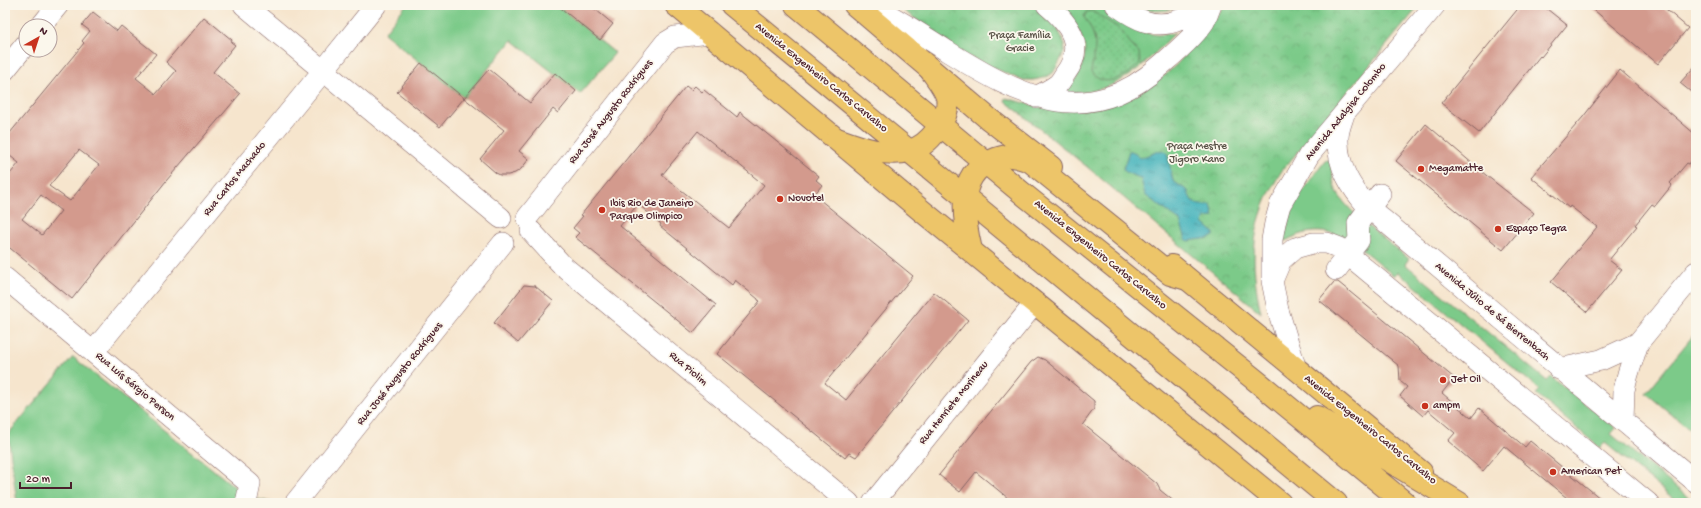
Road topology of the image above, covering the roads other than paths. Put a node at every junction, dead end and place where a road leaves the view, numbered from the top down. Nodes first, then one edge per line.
1 (58, 5) edge
2 (244, 5) edge
3 (376, 5) edge
4 (676, 5) edge
5 (732, 5) edge
6 (796, 5) edge
7 (855, 5) edge
8 (872, 5) edge
9 (1047, 5) edge
10 (1116, 5) edge
11 (1206, 5) edge
12 (1211, 5) edge
13 (1435, 5) edge
14 (47, 18) edge
15 (710, 33) junction
16 (18, 54) edge
17 (930, 69) junction
18 (5, 70) edge
19 (324, 71) junction
20 (1036, 97) junction
21 (1344, 114) junction
22 (940, 125) junction
23 (837, 140) junction
24 (909, 151) junction
25 (986, 163) junction
26 (965, 196) junction
27 (1374, 201) junction
28 (501, 218) junction
29 (529, 224) junction
30 (503, 244) junction
31 (972, 250) junction
32 (1342, 262) junction
33 (1696, 272) edge
34 (5, 278) edge
35 (1187, 279) junction
36 (1272, 281) junction
37 (1036, 303) junction
38 (1638, 343) junction
39 (93, 352) junction
40 (1296, 369) junction
41 (1559, 369) junction
42 (1254, 379) junction
43 (1623, 421) junction
44 (1696, 482) edge
45 (1457, 501) edge
46 (246, 503) edge
47 (295, 503) edge
48 (849, 503) edge
49 (873, 503) edge
50 (1280, 503) edge
51 (1336, 503) edge
52 (1405, 503) edge
53 (1648, 503) edge

1 - 14 street
2 - 19 street
3 - 19 street, Rua Carlos Machado
4 - 15 main road
5 - 24 main road, Avenida Engenheiro Carlos Carvalho
6 - 22 main road, Avenida Engenheiro Carlos Carvalho
7 - 17 main road, Avenida Engenheiro Carlos Carvalho
8 - 20 street
9 - 20 street
10 - 11 street
12 - 20 street
13 - 21 street, Avenida Adalgisa Colombo
15 - 23 main road
15 - 29 street, Rua José Augusto Rodrigues
16 - 18 street
17 - 22 main road
17 - 35 main road, Avenida Engenheiro Carlos Carvalho
19 - 28 street
19 - 39 street, Rua Carlos Machado
21 - 27 street, Avenida Júlio de Sá Bierrenbach
21 - 36 street, Avenida Adalgisa Colombo
22 - 24 main road
22 - 25 main road, Avenida Engenheiro Carlos Carvalho
23 - 24 main road
23 - 31 main road
24 - 26 main road, Avenida Engenheiro Carlos Carvalho
25 - 26 main road
25 - 35 main road
25 - 42 main road, Avenida Engenheiro Carlos Carvalho
26 - 31 main road
26 - 51 main road, Avenida Engenheiro Carlos Carvalho
27 - 32 street
27 - 41 street, Avenida Júlio de Sá Bierrenbach
28 - 29 street
28 - 30 street
29 - 30 street
29 - 48 street, Rua Piolim
30 - 47 street, Rua José Augusto Rodrigues
31 - 37 main road
32 - 36 street
32 - 53 street
33 - 38 street
34 - 39 street, Rua Luís Sérgio Person
35 - 40 main road, Avenida Engenheiro Carlos Carvalho
36 - 40 street, Avenida Adalgisa Colombo
37 - 49 street, Rua Henriete Morineau
37 - 50 main road
38 - 41 street
38 - 43 street
39 - 46 street, Rua Luís Sérgio Person
40 - 45 main road, Avenida Engenheiro Carlos Carvalho
41 - 43 street, Avenida Júlio de Sá Bierrenbach
42 - 45 main road
42 - 52 main road, Avenida Engenheiro Carlos Carvalho
43 - 44 street, Avenida Júlio de Sá Bierrenbach

